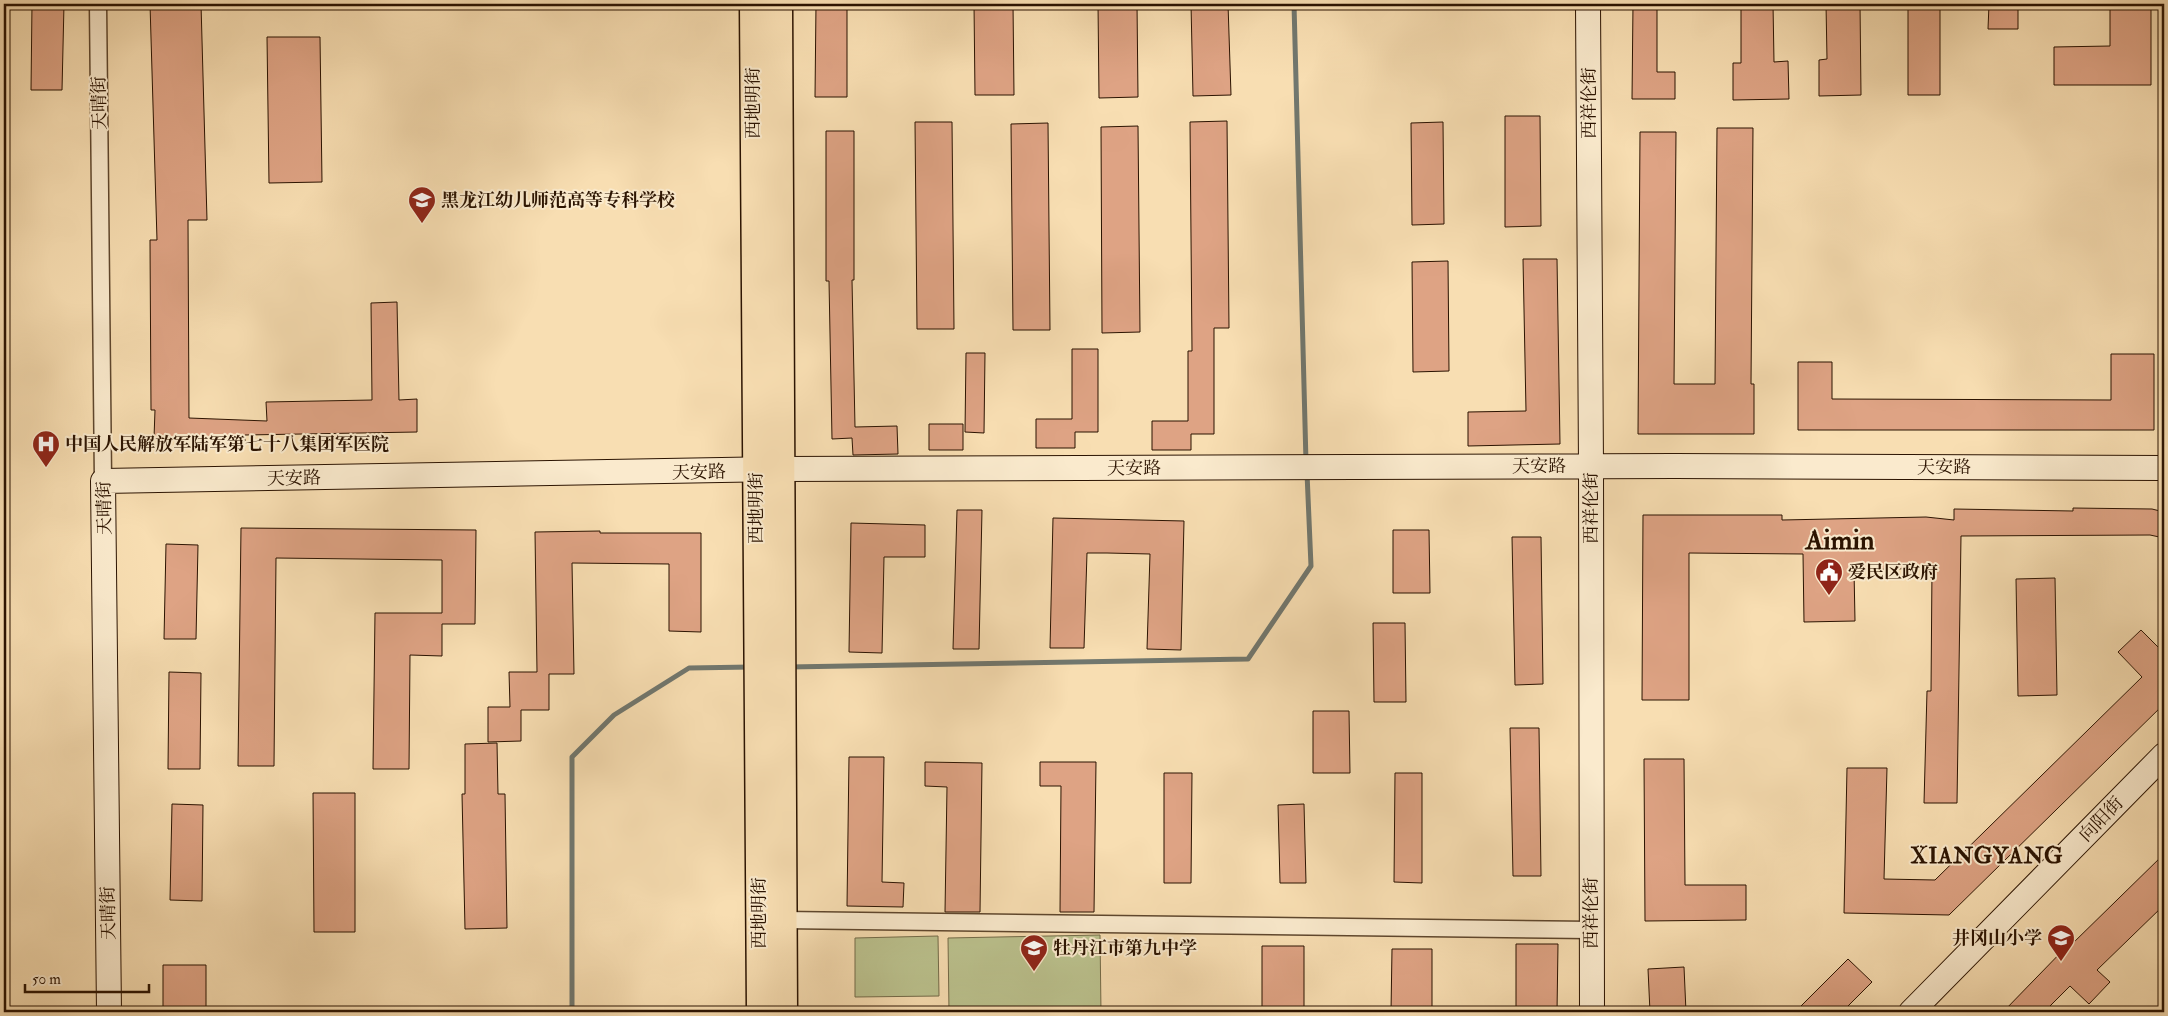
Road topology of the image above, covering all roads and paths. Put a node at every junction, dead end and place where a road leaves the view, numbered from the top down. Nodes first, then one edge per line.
1 (98, 4) edge
2 (753, 4) edge
3 (779, 4) edge
4 (1588, 4) edge
5 (1591, 466) junction
6 (2164, 468) edge
7 (768, 470) junction
8 (103, 481) junction
9 (2164, 755) edge
10 (783, 920) junction
11 (1590, 930) junction
12 (109, 1012) edge
13 (760, 1012) edge
14 (784, 1012) edge
15 (1592, 1012) edge
16 (1912, 1012) edge

1 - 8 street, 天晴街
2 - 7 main road, 西地明街
3 - 7 main road, 西地明街
4 - 5 street, 西祥伦街
5 - 6 street, 天安路
5 - 7 street, 天安路
5 - 11 street, 西祥伦街
7 - 8 street, 天安路
7 - 10 main road, 西地明街
7 - 13 main road, 西地明街
8 - 12 street, 天晴街
9 - 16 street, 向阳街
10 - 11 street
10 - 14 main road, 西地明街
11 - 15 street, 西祥伦街

